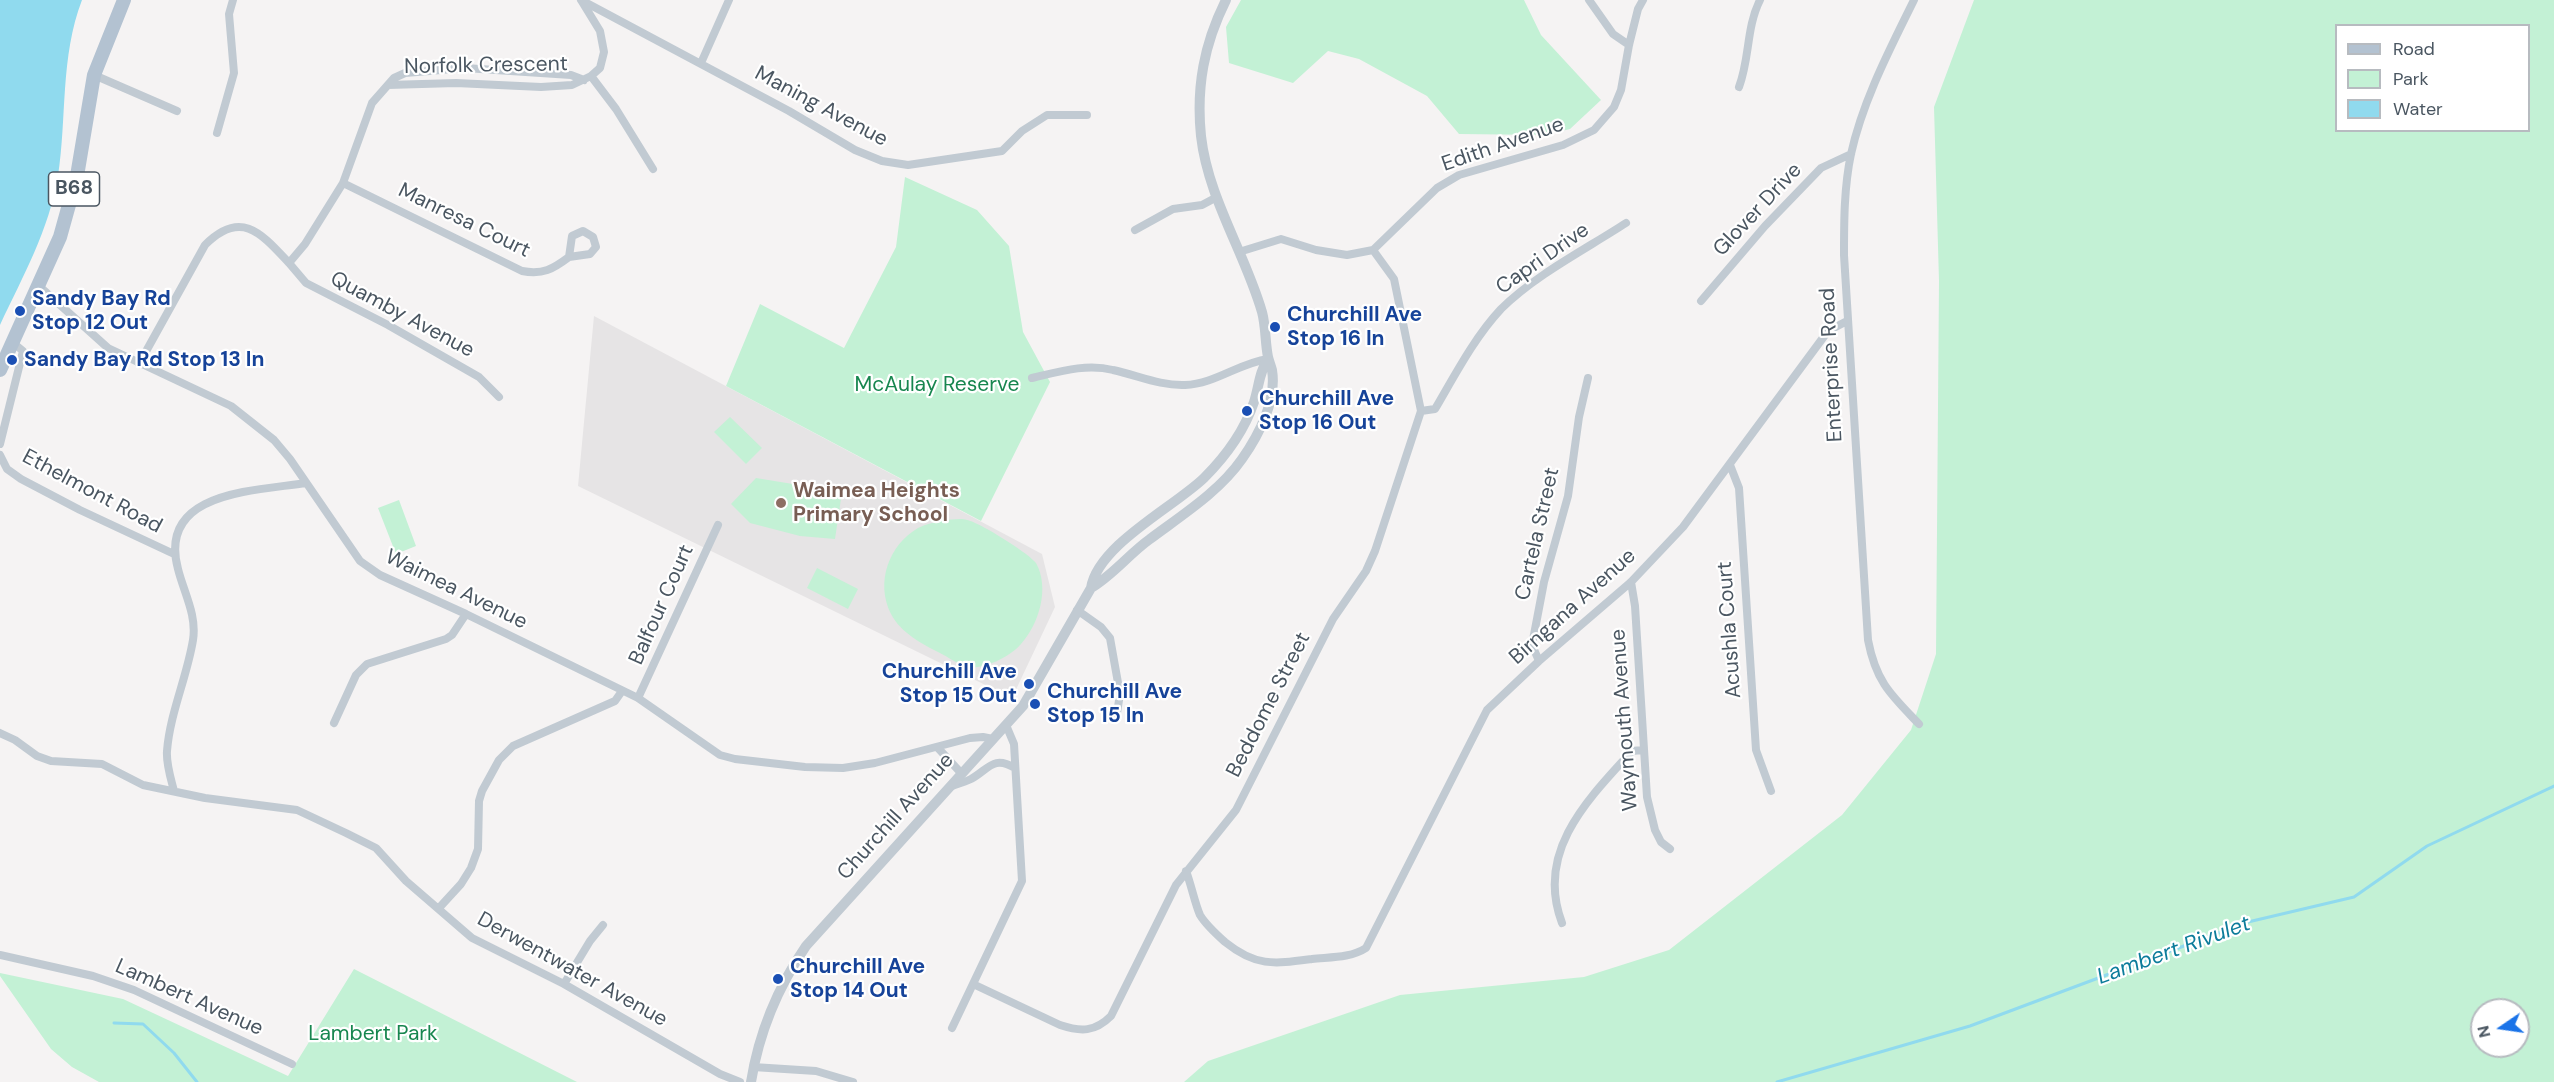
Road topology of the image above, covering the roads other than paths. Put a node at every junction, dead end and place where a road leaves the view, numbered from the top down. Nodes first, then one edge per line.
1 (124, 0) edge
2 (233, 0) edge
3 (581, 0) edge
4 (729, 0) edge
5 (1226, 0) edge
6 (1589, 0) edge
7 (1643, 0) edge
8 (1760, 0) edge
9 (1914, 0) edge
10 (1629, 45) junction
11 (701, 63) junction
12 (94, 75) junction
13 (588, 78) junction
14 (388, 85) junction
15 (1739, 87) dead end
16 (177, 111) dead end
17 (1087, 115) dead end
18 (217, 133) dead end
19 (1851, 154) junction
20 (653, 169) dead end
21 (343, 183) junction
22 (1217, 197) junction
23 (1626, 223) dead end
24 (1135, 230) dead end
25 (1373, 250) junction
26 (1239, 252) junction
27 (569, 257) dead end
28 (289, 263) junction
29 (39, 286) junction
30 (1701, 301) dead end
31 (1846, 321) junction
32 (12, 342) junction
33 (1268, 359) junction
34 (139, 364) junction
35 (0, 370) edge
36 (1032, 378) dead end
37 (1588, 378) dead end
38 (499, 397) dead end
39 (1421, 411) junction
40 (0, 444) edge
41 (0, 455) edge
42 (1730, 465) junction
43 (306, 483) junction
44 (718, 525) dead end
45 (174, 554) junction
46 (1631, 582) junction
47 (1091, 588) junction
48 (1077, 610) junction
49 (466, 614) junction
50 (1539, 661) junction
51 (622, 691) junction
52 (638, 698) junction
53 (1117, 713) dead end
54 (334, 723) dead end
55 (1919, 724) dead end
56 (1006, 725) junction
57 (0, 733) edge
58 (993, 739) junction
59 (938, 748) junction
60 (1643, 750) junction
61 (1015, 768) junction
62 (961, 772) junction
63 (949, 787) junction
64 (174, 791) junction
65 (1771, 791) dead end
66 (1670, 849) dead end
67 (1186, 871) junction
68 (439, 908) junction
69 (1563, 923) dead end
70 (603, 925) dead end
71 (0, 955) edge
72 (564, 984) junction
73 (973, 984) junction
74 (952, 1028) dead end
75 (292, 1064) dead end
76 (753, 1066) junction
77 (740, 1082) edge
78 (751, 1082) edge
79 (853, 1082) edge

1 - 12 main road, B68
2 - 18 street
3 - 11 street, Maning Avenue
3 - 13 street, Norfolk Crescent
4 - 11 street
5 - 22 street, Churchill Avenue
6 - 10 street
7 - 10 street, Edith Avenue
8 - 15 street
9 - 19 street, Enterprise Road
10 - 25 street, Edith Avenue
11 - 17 street, Maning Avenue
12 - 16 street
12 - 29 main road, B68
13 - 14 street, Norfolk Crescent
13 - 14 street, Norfolk Crescent
13 - 20 street
14 - 21 street, Norfolk Crescent
19 - 30 street, Glover Drive
19 - 31 street, Enterprise Road
21 - 27 street, Manresa Court
21 - 28 street, Norfolk Crescent
22 - 24 street
22 - 26 street, Churchill Avenue
23 - 39 street, Capri Drive
25 - 26 street
25 - 39 street, Beddome Street
26 - 33 street, Churchill Avenue
28 - 34 street
28 - 38 street, Quamby Avenue
29 - 32 main road, B68
29 - 34 street, Waimea Avenue
31 - 42 street, Birngana Avenue
31 - 55 street, Enterprise Road
32 - 35 main road, B68
32 - 40 street, Ethelmont Road
33 - 36 street
33 - 47 street, Churchill Avenue
33 - 47 street, Churchill Avenue
34 - 43 street, Waimea Avenue
37 - 50 street, Cartela Street
39 - 67 street, Beddome Street
41 - 45 street, Ethelmont Road
42 - 46 street, Birngana Avenue
42 - 65 street, Acushla Court
43 - 45 street
43 - 49 street, Waimea Avenue
44 - 52 street, Balfour Court
45 - 64 street
46 - 50 street, Birngana Avenue
46 - 60 street, Waymouth Avenue
47 - 48 street, Churchill Avenue
48 - 53 street
48 - 56 street, Churchill Avenue
49 - 51 street, Waimea Avenue
49 - 54 street
50 - 67 street, Birngana Avenue
51 - 52 street, Waimea Avenue
51 - 68 street
52 - 59 street, Waimea Avenue
56 - 58 street, Churchill Avenue
56 - 61 street
57 - 64 street, Derwentwater Avenue
58 - 59 street, Waimea Avenue
58 - 62 street, Churchill Avenue
59 - 62 street
60 - 66 street, Waymouth Avenue
60 - 69 street
61 - 63 street
61 - 73 street
62 - 63 street, Churchill Avenue
63 - 76 street, Churchill Avenue
64 - 68 street, Derwentwater Avenue
67 - 73 street, Beddome Street
68 - 72 street, Derwentwater Avenue
70 - 72 street
71 - 75 street, Lambert Avenue
72 - 77 street, Derwentwater Avenue
73 - 74 street
76 - 78 street, Churchill Avenue
76 - 79 street

